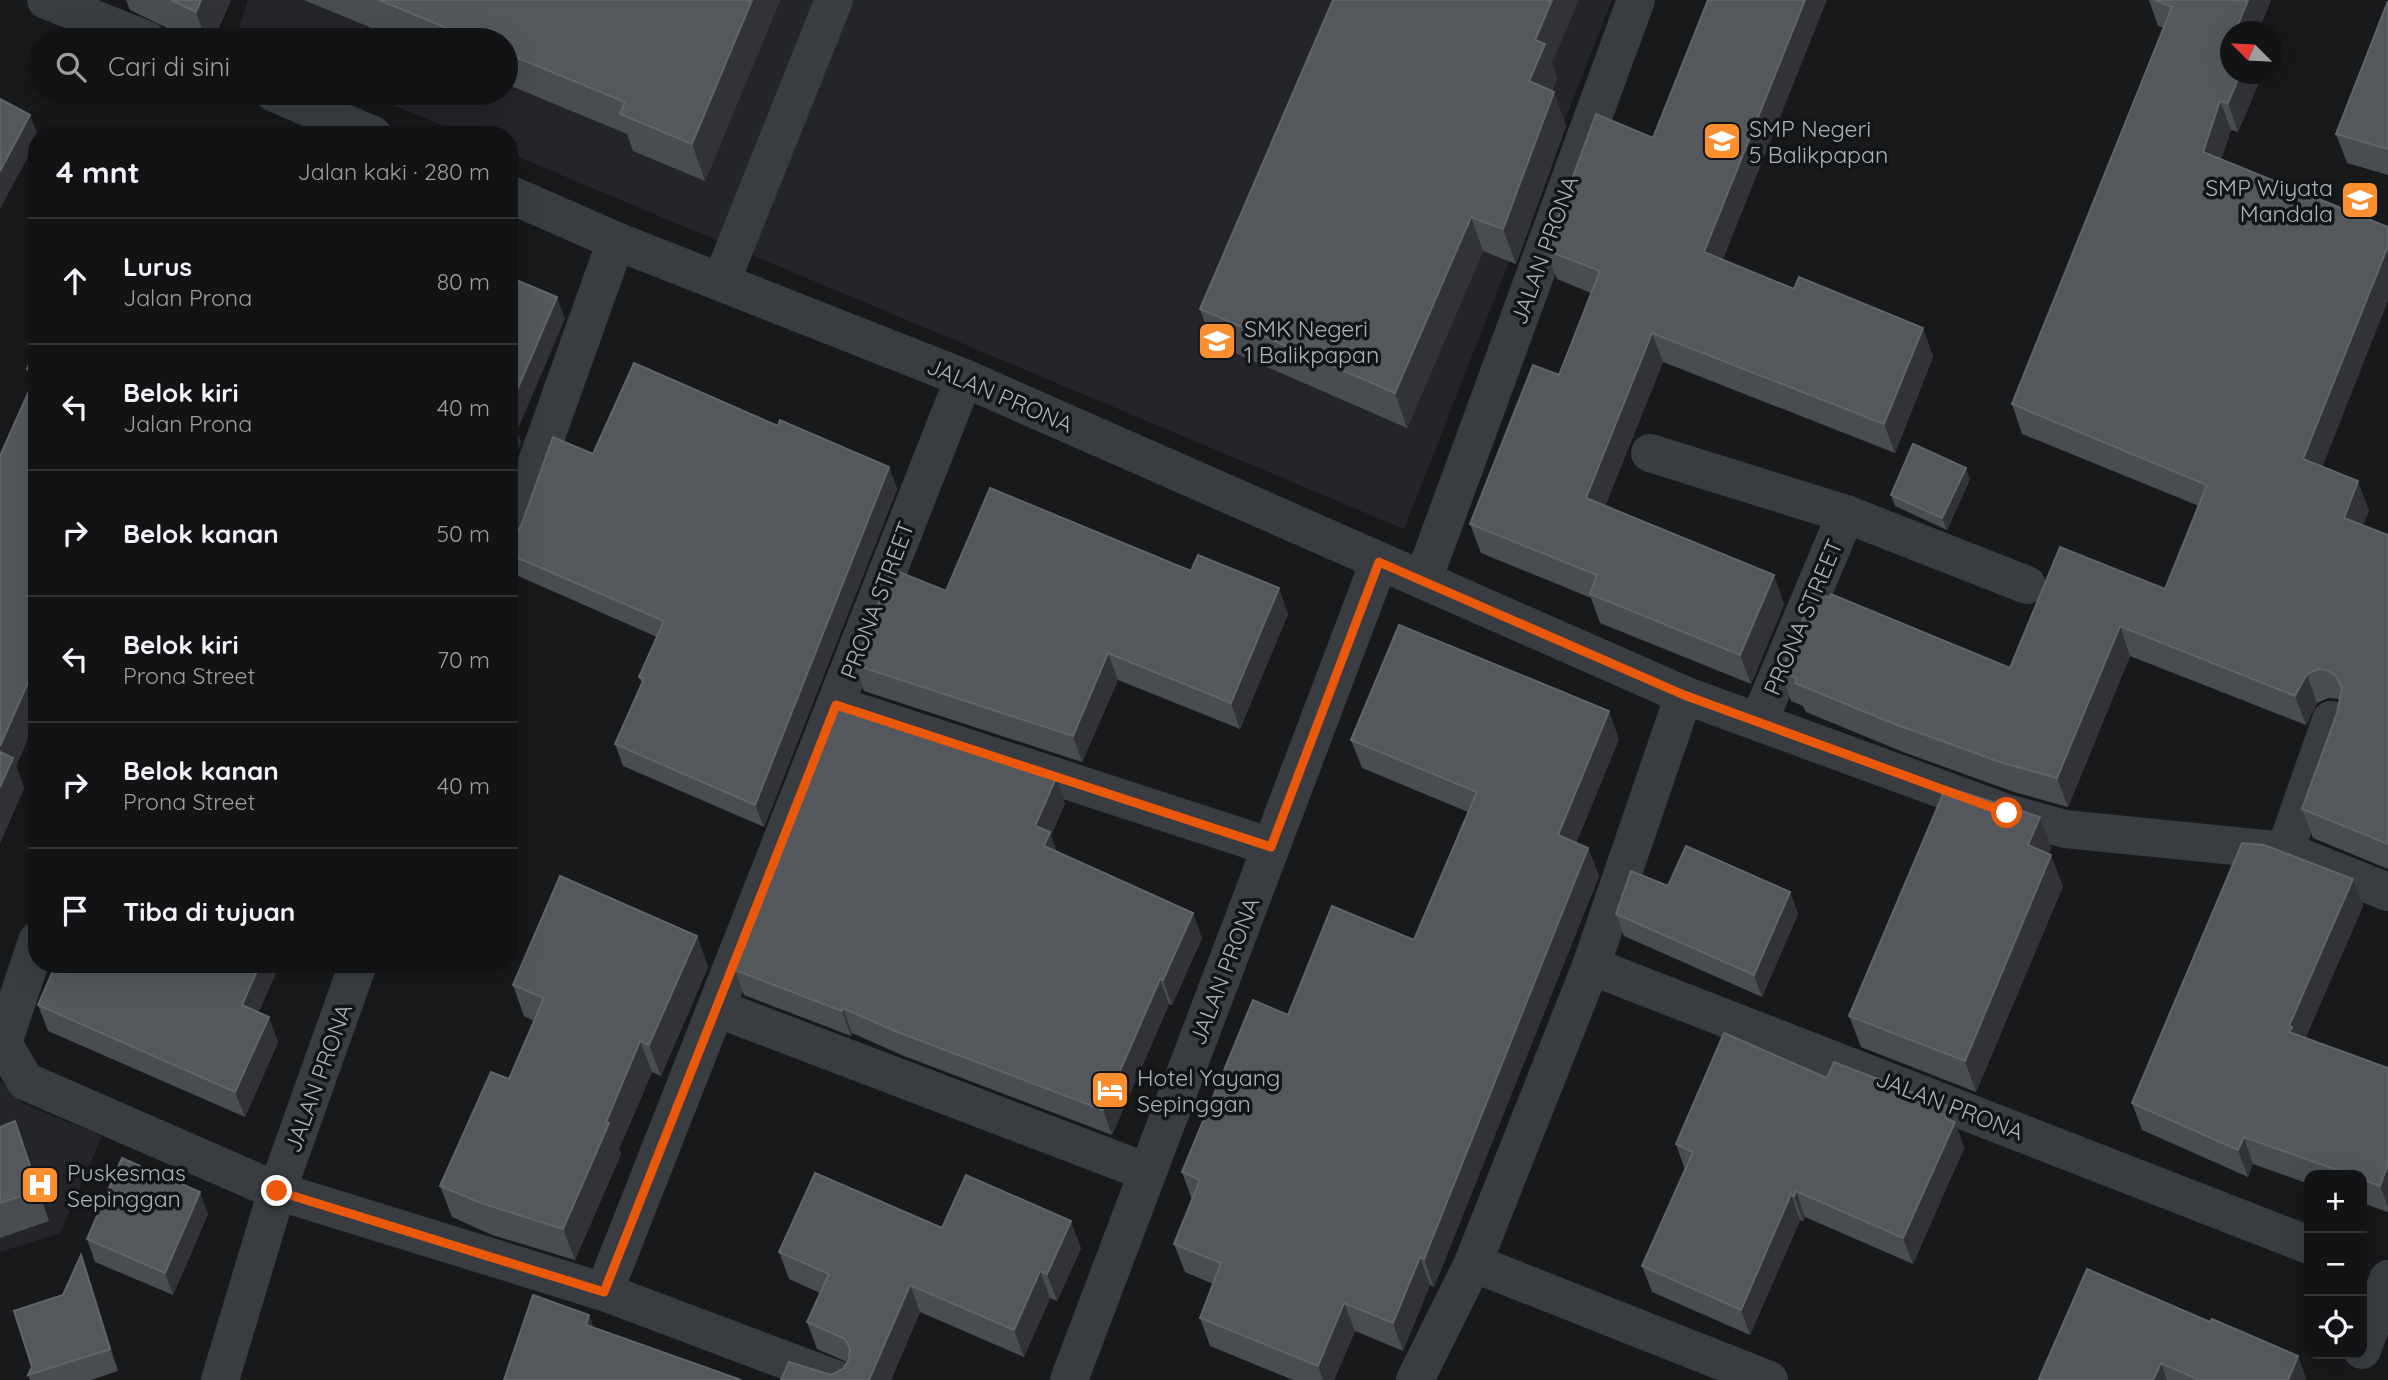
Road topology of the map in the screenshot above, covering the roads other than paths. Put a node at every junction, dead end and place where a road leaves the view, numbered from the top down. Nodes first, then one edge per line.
1 (46, 0) edge
2 (834, 0) edge
3 (1636, 0) edge
4 (117, 28) edge
5 (288, 105) edge
6 (307, 121) edge
7 (331, 126) edge
8 (518, 198) edge
9 (616, 241) junction
10 (721, 282) junction
11 (964, 378) junction
12 (1650, 453) dead end
13 (1846, 514) junction
14 (518, 515) edge
15 (1379, 562) junction
16 (1423, 580) junction
17 (2027, 585) dead end
18 (1684, 695) junction
19 (836, 705) junction
20 (2331, 720) edge
21 (1759, 721) junction
22 (1271, 847) junction
23 (2285, 851) junction
24 (2388, 892) edge
25 (1591, 966) junction
26 (28, 968) edge
27 (355, 973) edge
28 (716, 1009) junction
29 (1147, 1172) junction
30 (277, 1191) junction
31 (2304, 1243) edge
32 (1473, 1263) junction
33 (2367, 1267) edge
34 (2388, 1277) edge
35 (604, 1292) junction
36 (2367, 1335) edge
37 (2358, 1359) edge
38 (220, 1380) edge
39 (838, 1380) edge
40 (1069, 1380) edge
41 (1415, 1380) edge
42 (1769, 1380) edge
43 (2351, 1380) edge

1 - 4 street
2 - 10 street
3 - 16 street, JALAN PRONA
5 - 6 street
6 - 7 street
8 - 9 street, JALAN PRONA
9 - 10 street, JALAN PRONA
9 - 14 street
10 - 11 street, JALAN PRONA
11 - 15 street, JALAN PRONA
11 - 19 street, PRONA STREET
12 - 13 street, PRONA STREET
13 - 17 street, PRONA STREET
13 - 21 street, PRONA STREET
15 - 16 street, JALAN PRONA
15 - 22 street, JALAN PRONA
16 - 18 street, JALAN PRONA
18 - 21 street, JALAN PRONA
18 - 25 street
19 - 22 street
19 - 28 street, PRONA STREET
20 - 23 street
21 - 23 street, JALAN PRONA
22 - 29 street, JALAN PRONA
23 - 24 street, JALAN PRONA
25 - 31 street, JALAN PRONA
25 - 32 street
26 - 30 street
27 - 30 street, JALAN PRONA
28 - 29 street
28 - 35 street, PRONA STREET
29 - 40 street, JALAN PRONA
30 - 35 street
30 - 38 street, JALAN PRONA
32 - 41 street
32 - 42 street
33 - 34 street
34 - 36 street
35 - 39 street
37 - 43 street

